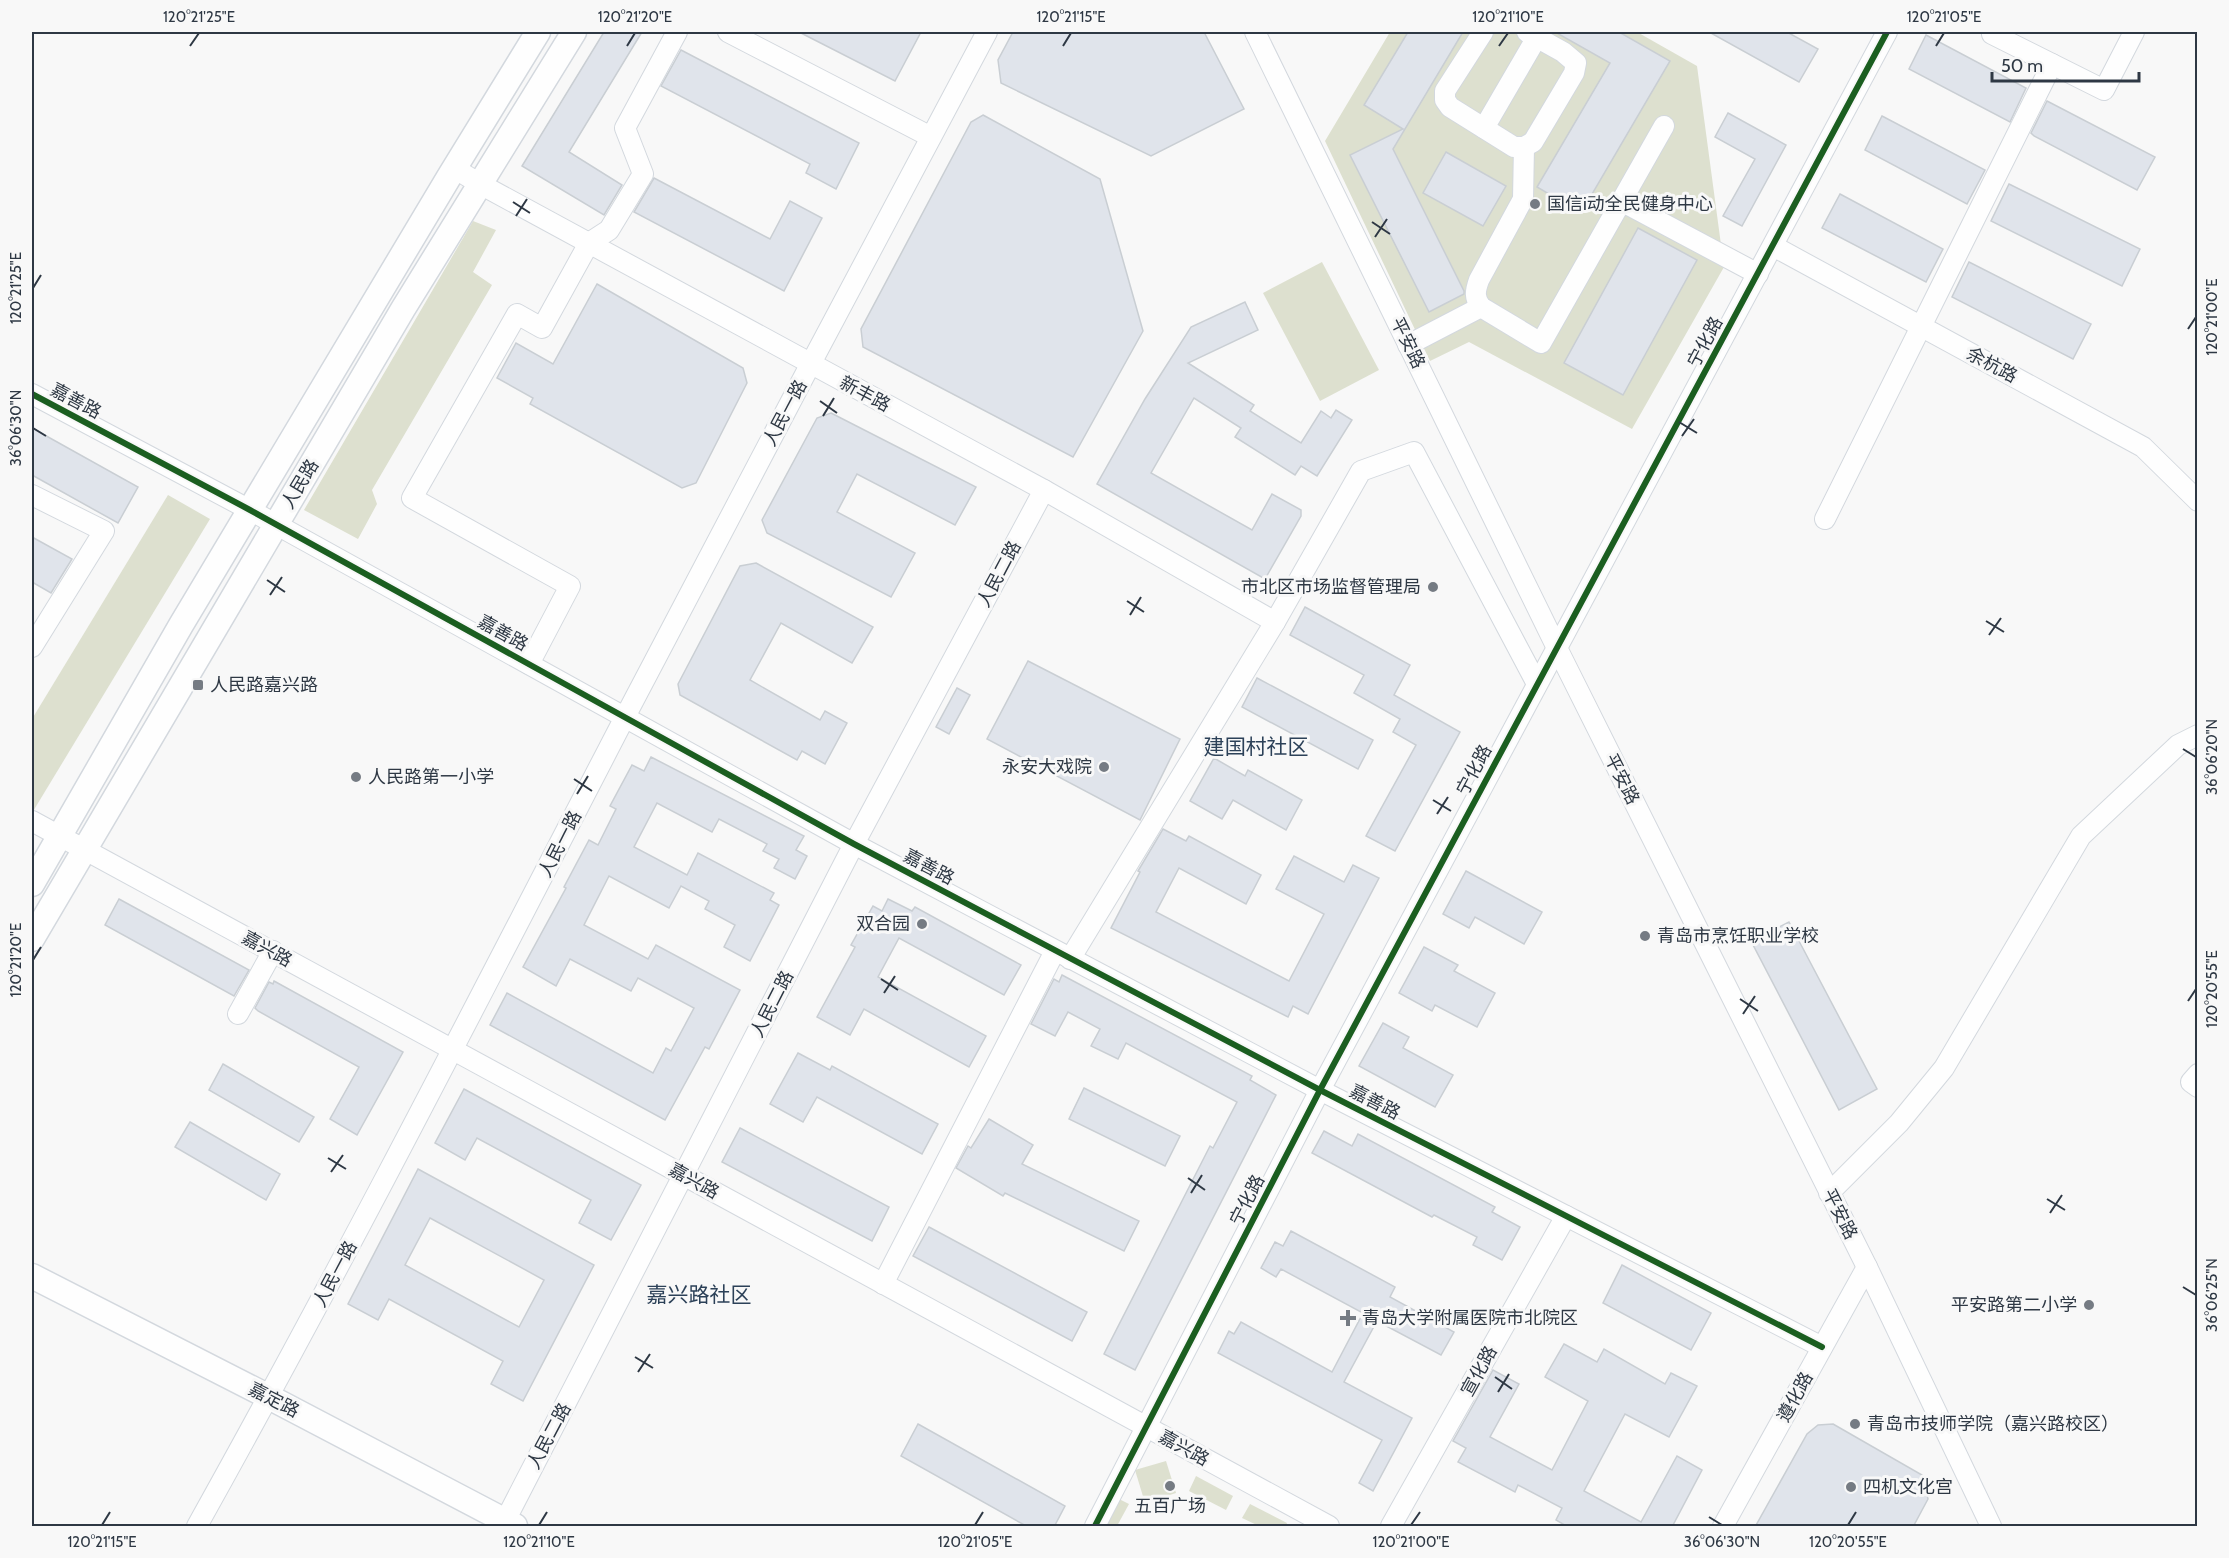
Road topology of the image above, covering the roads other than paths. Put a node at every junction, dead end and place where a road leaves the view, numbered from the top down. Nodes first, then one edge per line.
1 (538, 32) edge
2 (574, 32) edge
3 (676, 32) edge
4 (728, 32) edge
5 (987, 32) edge
6 (1255, 32) edge
7 (1483, 32) edge
8 (1887, 32) edge
9 (2134, 32) edge
10 (1532, 34) edge
11 (1992, 34) dead end
12 (2052, 64) junction
13 (1664, 126) dead end
14 (1484, 128) junction
15 (931, 137) junction
16 (1524, 147) junction
17 (454, 168) junction
18 (480, 184) junction
19 (1621, 201) junction
20 (589, 243) junction
21 (1773, 246) junction
22 (1758, 274) junction
23 (1481, 307) junction
24 (1922, 327) junction
25 (1408, 345) junction
26 (810, 365) junction
27 (32, 394) edge
28 (1044, 490) junction
29 (32, 495) edge
30 (2198, 501) edge
31 (250, 510) junction
32 (1825, 519) dead end
33 (276, 525) junction
34 (1275, 622) junction
35 (34, 636) edge
36 (1557, 648) junction
37 (529, 664) junction
38 (1537, 684) junction
39 (626, 716) junction
40 (2198, 735) edge
41 (32, 820) edge
42 (60, 835) junction
43 (854, 844) junction
44 (86, 850) junction
45 (32, 884) edge
46 (32, 939) edge
47 (273, 951) junction
48 (1063, 955) junction
49 (238, 1014) dead end
50 (454, 1050) junction
51 (2198, 1074) edge
52 (2198, 1087) edge
53 (1320, 1090) junction
54 (684, 1176) junction
55 (1830, 1193) junction
56 (1566, 1216) junction
57 (1867, 1267) junction
58 (32, 1276) edge
59 (884, 1284) junction
60 (1822, 1347) junction
61 (269, 1397) junction
62 (1148, 1428) junction
63 (510, 1524) edge
64 (197, 1527) edge
65 (1095, 1527) edge
66 (1329, 1527) edge
67 (1392, 1527) edge
68 (1723, 1527) edge
69 (1991, 1527) edge

1 - 17 main road, 人民路
2 - 18 main road, 人民路
3 - 20 street
4 - 15 street
5 - 15 street, 人民一路
6 - 25 street, 平安路
7 - 14 street
8 - 21 street, 宁化路
9 - 12 street
10 - 14 street
10 - 16 street
11 - 12 street
12 - 24 street
13 - 19 street
14 - 16 street
15 - 26 street, 人民一路
16 - 23 street
17 - 18 street, 新丰路
17 - 31 main road, 人民路
18 - 20 street, 新丰路
18 - 33 main road, 人民路
19 - 22 street
19 - 23 street
20 - 26 street, 新丰路
20 - 37 street
21 - 22 street, 宁化路
21 - 24 street, 余杭路
22 - 36 street, 宁化路
23 - 25 street
24 - 30 street, 余杭路
24 - 32 street
25 - 36 street, 平安路
26 - 28 street, 新丰路
26 - 39 street, 人民一路
27 - 31 street, 嘉善路
28 - 34 street, 新丰路
28 - 43 street, 人民二路
29 - 35 street
31 - 33 street, 嘉善路
31 - 42 main road, 人民路
33 - 37 street, 嘉善路
33 - 44 main road, 人民路
34 - 38 street
34 - 48 street
36 - 38 street, 宁化路
36 - 55 street, 平安路
37 - 39 street, 嘉善路
38 - 53 street, 宁化路
39 - 43 street, 嘉善路
39 - 50 street, 人民一路
40 - 55 street
41 - 42 street, 嘉兴路
42 - 44 street, 嘉兴路
42 - 45 main road, 人民路
43 - 48 street, 嘉善路
43 - 54 street, 人民二路
44 - 46 main road, 人民路
44 - 47 street, 嘉兴路
47 - 49 street
47 - 50 street, 嘉兴路
48 - 53 street, 嘉善路
48 - 59 street
50 - 54 street, 嘉兴路
50 - 61 street, 人民一路
51 - 52 street
53 - 56 street, 嘉善路
53 - 62 street, 宁化路
54 - 59 street, 嘉兴路
54 - 63 street, 人民二路
55 - 57 street, 平安路
56 - 60 street, 嘉善路
56 - 67 street, 宣化路
57 - 60 street, 遵化路
57 - 69 street, 平安路
58 - 61 main road, 嘉定路
59 - 62 street, 嘉兴路
60 - 68 street, 遵化路
61 - 63 main road, 嘉定路
61 - 64 street, 人民一路
62 - 65 street, 宁化路
62 - 66 street, 嘉兴路

